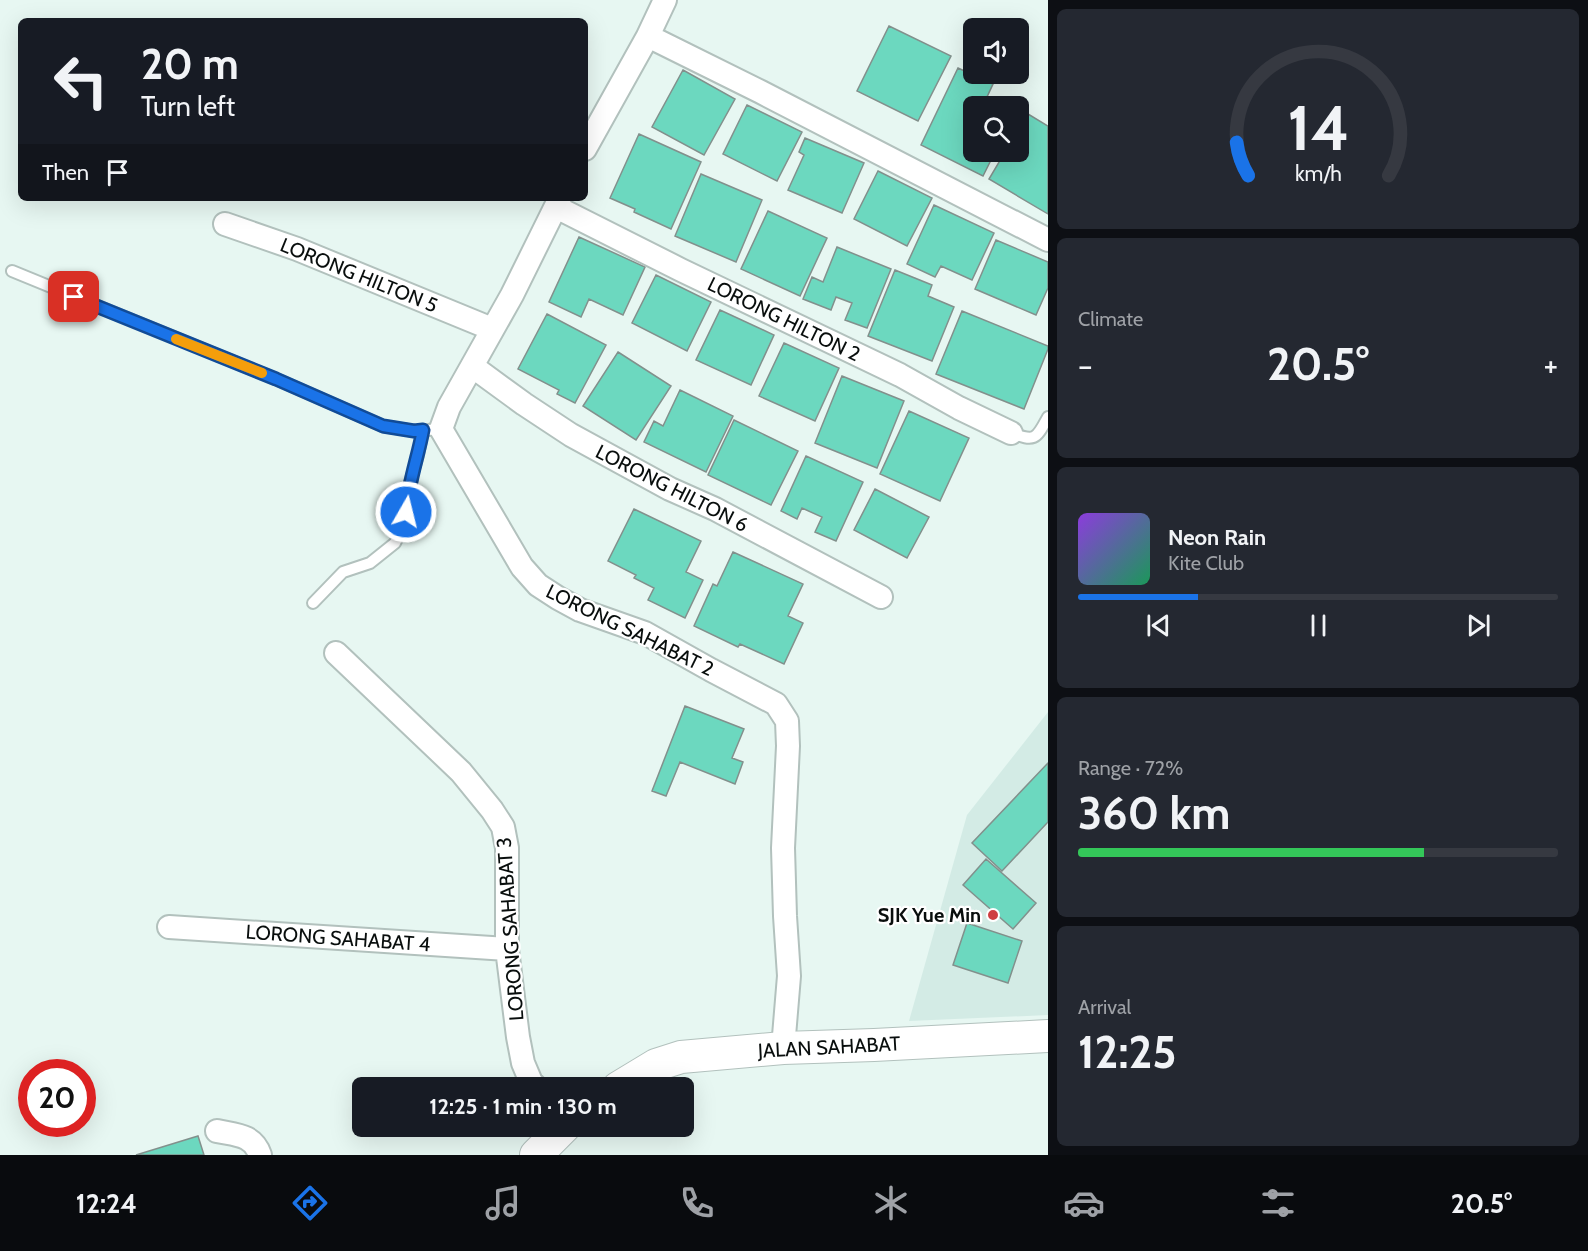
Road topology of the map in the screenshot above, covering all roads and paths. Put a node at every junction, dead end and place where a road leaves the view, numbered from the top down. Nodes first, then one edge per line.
1 (665, 0) edge
2 (648, 36) junction
3 (588, 145) edge
4 (558, 202) edge
5 (225, 224) dead end
6 (1048, 240) edge
7 (12, 271) dead end
8 (492, 328) junction
9 (472, 366) junction
10 (1048, 417) edge
11 (432, 430) junction
12 (1011, 433) joint
13 (881, 597) dead end
14 (313, 603) dead end
15 (336, 653) dead end
16 (169, 927) dead end
17 (507, 949) junction
18 (1048, 1036) edge
19 (783, 1047) junction
20 (529, 1077) edge
21 (636, 1077) edge
22 (217, 1131) dead end
23 (554, 1137) edge
24 (260, 1155) edge
25 (536, 1155) edge

1 - 2 street
2 - 3 street
2 - 6 street
4 - 8 street
4 - 12 street, LORONG HILTON 2
5 - 8 street, LORONG HILTON 5
7 - 11 lane
8 - 9 street
9 - 11 street
9 - 13 street, LORONG HILTON 6
10 - 12 lane
11 - 14 lane
11 - 19 street, LORONG SAHABAT 2
15 - 17 street, LORONG SAHABAT 3
16 - 17 street, LORONG SAHABAT 4
17 - 20 street, LORONG SAHABAT 3
18 - 19 street, JALAN SAHABAT
19 - 21 street, JALAN SAHABAT
22 - 24 street
23 - 25 street

